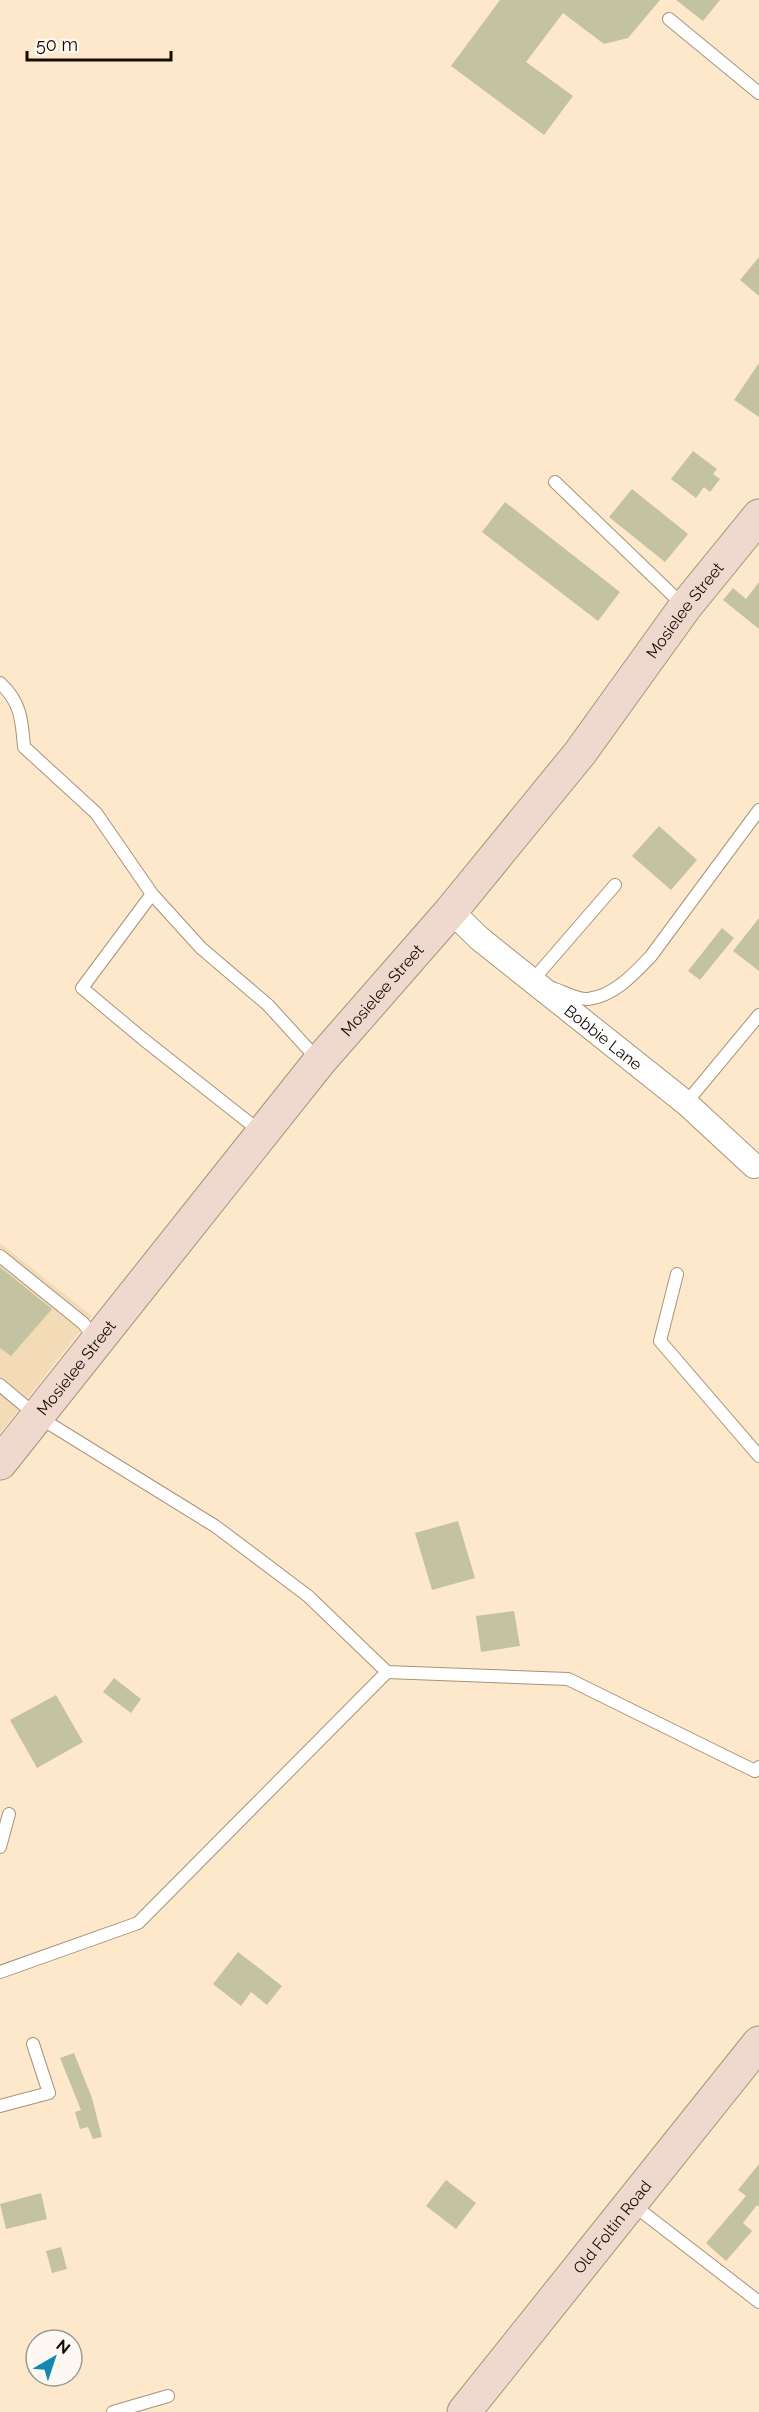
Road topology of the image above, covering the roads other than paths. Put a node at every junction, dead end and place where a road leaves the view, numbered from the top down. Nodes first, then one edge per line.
1 (669, 19) dead end
2 (759, 93) edge
3 (555, 482) dead end
4 (759, 516) edge
5 (685, 607) junction
6 (0, 683) edge
7 (759, 810) edge
8 (615, 885) dead end
9 (152, 894) junction
10 (451, 911) junction
11 (532, 981) junction
12 (759, 1015) edge
13 (320, 1062) junction
14 (686, 1103) junction
15 (262, 1134) junction
16 (756, 1168) edge
17 (0, 1256) edge
18 (677, 1274) dead end
19 (97, 1341) junction
20 (0, 1385) edge
21 (38, 1416) junction
22 (759, 1456) edge
23 (0, 1463) edge
24 (387, 1671) junction
25 (759, 1767) edge
26 (9, 1814) dead end
27 (0, 1847) edge
28 (0, 1972) edge
29 (759, 2043) edge
30 (33, 2044) dead end
31 (0, 2106) edge
32 (631, 2203) junction
33 (759, 2302) edge
34 (168, 2396) dead end
35 (113, 2412) edge
36 (464, 2412) edge

1 - 2 lane
3 - 5 lane
4 - 5 street, Mosielee Street
5 - 10 street, Mosielee Street
6 - 9 lane
7 - 11 lane
8 - 11 lane
9 - 13 lane
9 - 15 lane
10 - 11 street, Bobbie Lane
10 - 13 street, Mosielee Street
11 - 14 street, Bobbie Lane
12 - 14 lane
13 - 15 street, Mosielee Street
14 - 16 street, Bobbie Lane
15 - 19 street, Mosielee Street
17 - 19 lane
18 - 22 lane
19 - 21 street, Mosielee Street
20 - 21 lane
21 - 23 street, Mosielee Street
21 - 24 lane
24 - 25 lane
24 - 28 lane
26 - 27 lane
29 - 32 street, Old Foltin Road
30 - 31 lane
32 - 33 lane
32 - 36 street, Old Foltin Road
34 - 35 lane

